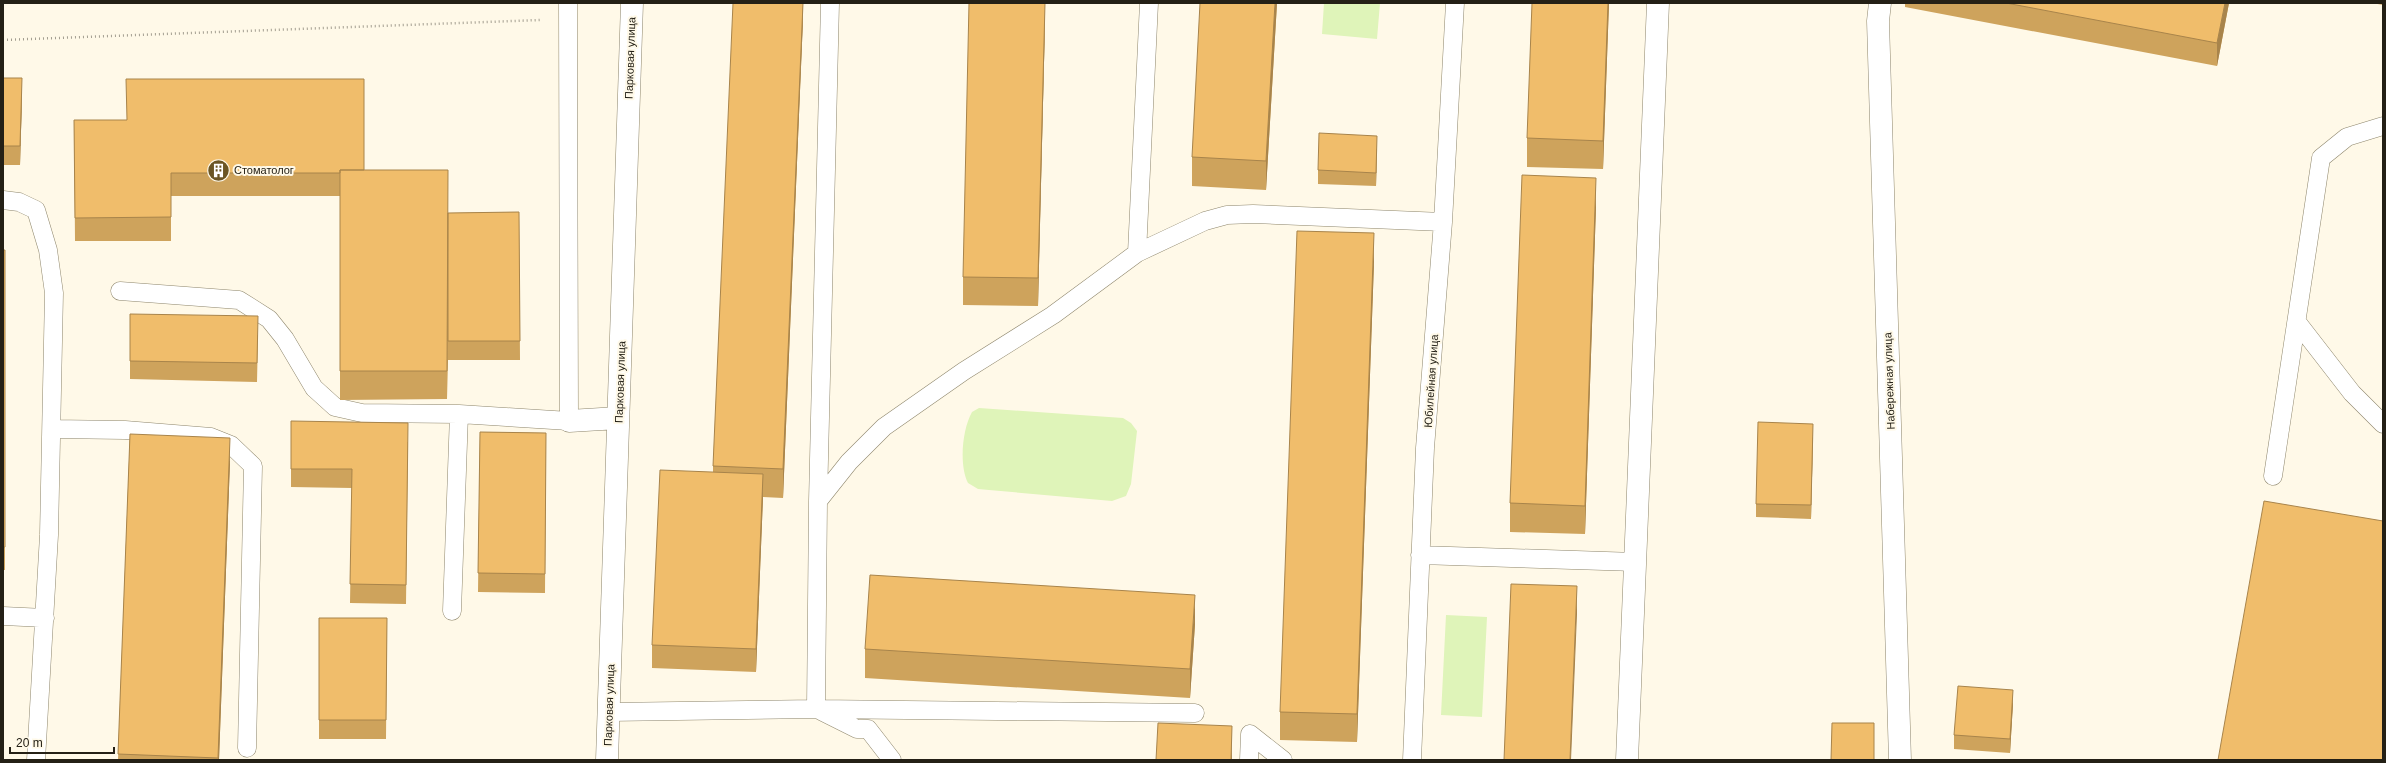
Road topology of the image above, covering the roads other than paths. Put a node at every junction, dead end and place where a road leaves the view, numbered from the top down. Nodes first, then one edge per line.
1 (632, 3) edge
2 (830, 3) edge
3 (1149, 3) edge
4 (1455, 3) edge
5 (1658, 3) edge
6 (1880, 3) edge
7 (569, 11) edge
8 (2383, 126) edge
9 (3, 200) edge
10 (1443, 222) junction
11 (1137, 253) junction
12 (120, 292) dead end
13 (2296, 322) junction
14 (459, 414) junction
15 (618, 418) junction
16 (569, 421) junction
17 (2383, 424) edge
18 (52, 429) junction
19 (2273, 476) dead end
20 (818, 501) junction
21 (1420, 555) junction
22 (1636, 562) junction
23 (452, 611) dead end
24 (3, 616) edge
25 (45, 618) junction
26 (816, 709) junction
27 (609, 712) junction
28 (1195, 713) dead end
29 (247, 748) dead end
30 (36, 760) edge
31 (607, 760) edge
32 (892, 760) edge
33 (1249, 760) edge
34 (1283, 760) edge
35 (1412, 760) edge
36 (1627, 760) edge
37 (1900, 760) edge

1 - 15 street, Парковая улица
2 - 20 lane
3 - 11 lane
4 - 10 lane, Юбилейная улица
5 - 22 street
6 - 37 street, Набережная улица
7 - 16 lane
8 - 13 lane
9 - 18 lane
10 - 11 lane
10 - 21 lane, Юбилейная улица
11 - 20 lane
12 - 14 lane
13 - 17 lane
13 - 19 lane
14 - 16 lane
14 - 23 lane
15 - 16 street
15 - 27 street, Парковая улица
18 - 25 lane
18 - 29 lane
20 - 26 lane
21 - 22 lane
21 - 35 lane, Юбилейная улица
22 - 36 street
24 - 25 lane
25 - 30 lane
26 - 27 lane
26 - 28 lane
26 - 32 lane
27 - 31 street, Парковая улица
33 - 34 lane

